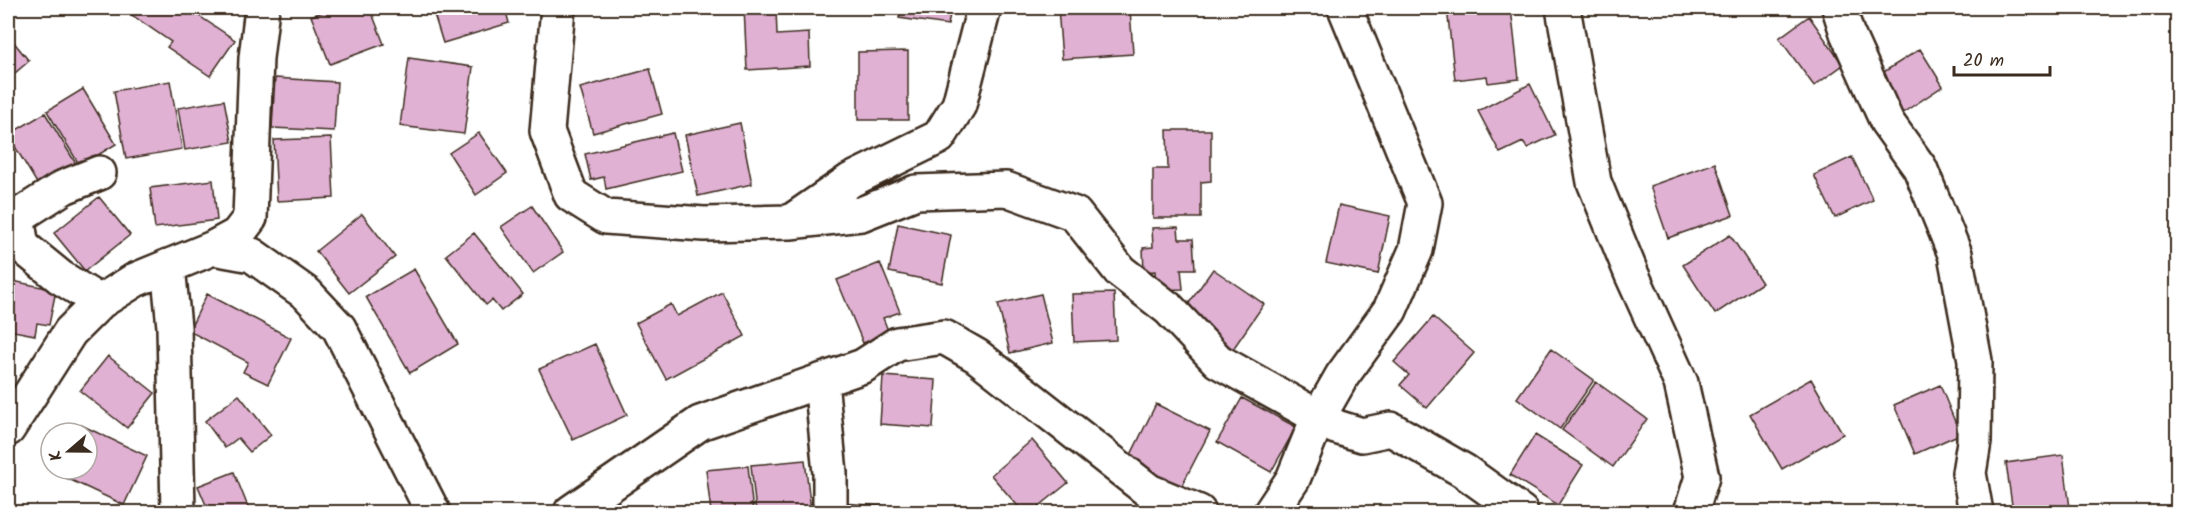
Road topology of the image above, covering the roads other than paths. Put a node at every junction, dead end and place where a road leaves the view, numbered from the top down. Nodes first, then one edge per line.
1 (262, 8) edge
2 (558, 8) edge
3 (984, 8) edge
4 (1345, 8) edge
5 (1563, 8) edge
6 (1839, 8) edge
7 (99, 173) dead end
8 (790, 222) junction
9 (15, 246) edge
10 (213, 248) junction
11 (168, 266) junction
12 (100, 302) junction
13 (821, 381) junction
14 (1318, 418) junction
15 (8, 429) edge
16 (178, 513) edge
17 (433, 513) edge
18 (571, 513) edge
19 (830, 513) edge
20 (1199, 513) edge
21 (1270, 513) edge
22 (1521, 513) edge
23 (1692, 513) edge
24 (1976, 513) edge

1 - 10 street
2 - 8 street
3 - 8 street
4 - 14 street
5 - 23 street
6 - 24 street
7 - 9 street
8 - 14 street
9 - 12 street
10 - 11 street
10 - 17 street
11 - 12 street
11 - 16 street
12 - 15 street
13 - 18 street
13 - 19 street
13 - 20 street
14 - 21 street
14 - 22 street

